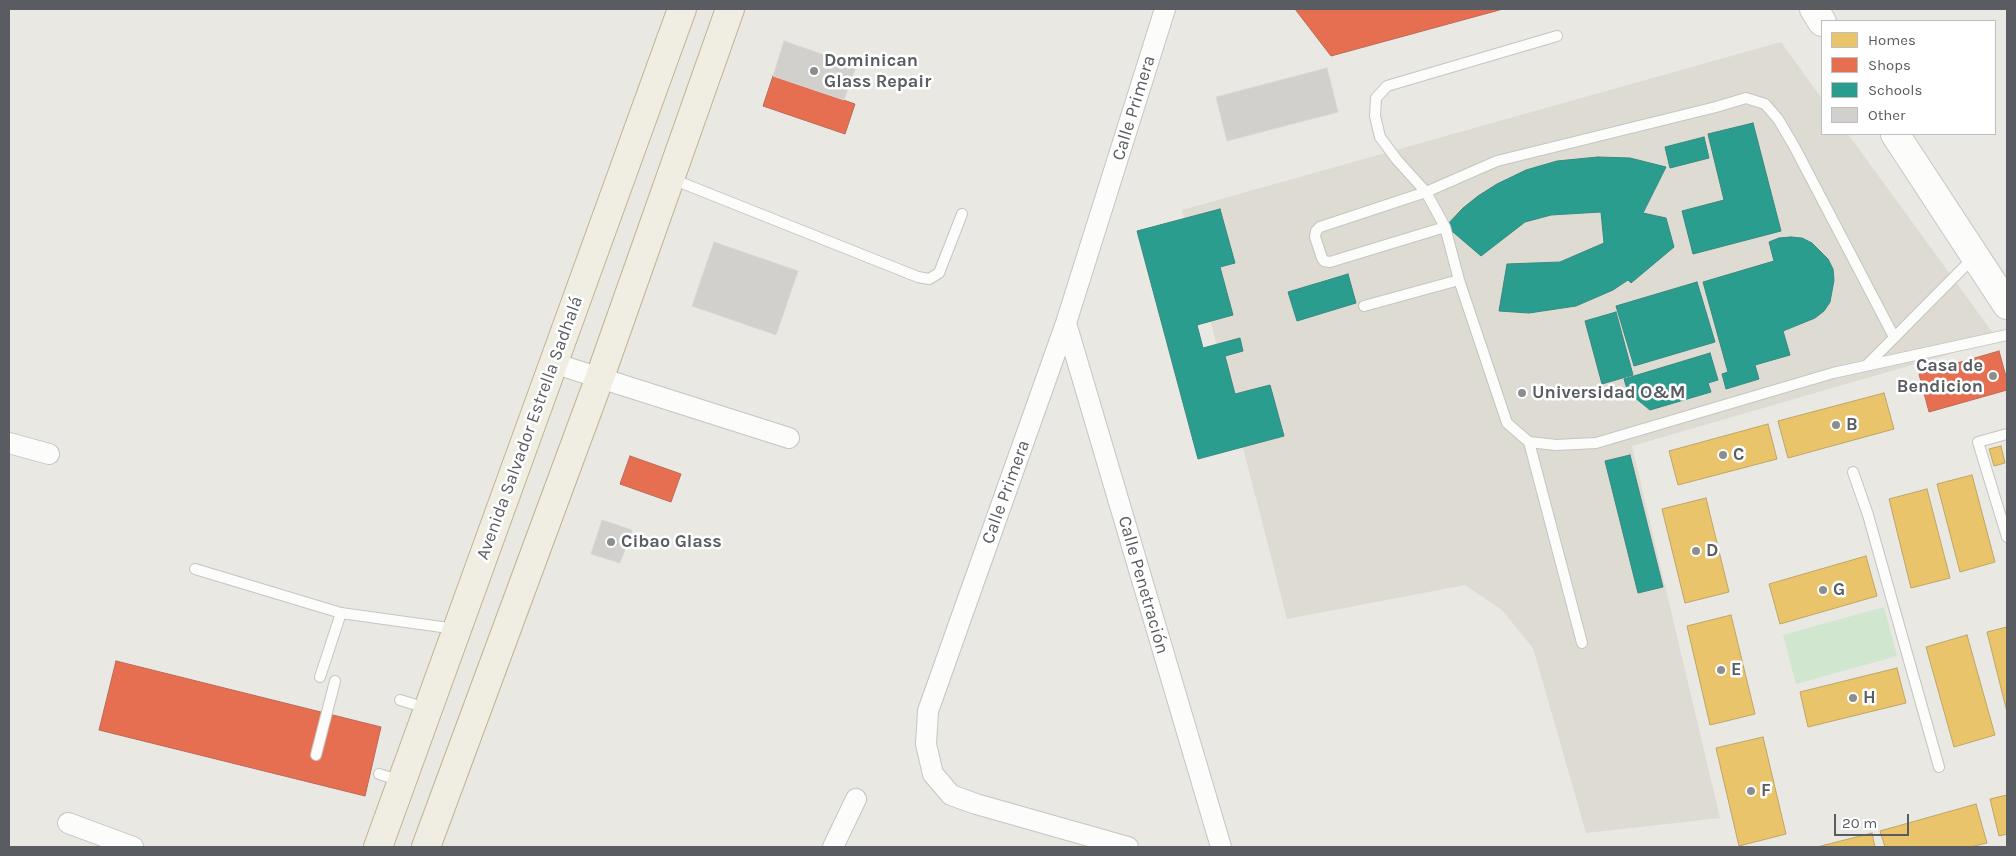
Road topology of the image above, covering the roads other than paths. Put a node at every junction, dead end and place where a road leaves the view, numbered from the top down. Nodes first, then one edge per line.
1 (682, 9) edge
2 (730, 9) edge
3 (1165, 9) edge
4 (1814, 9) edge
5 (1821, 20) edge
6 (1556, 36) dead end
7 (1896, 135) edge
8 (670, 178) junction
9 (1426, 192) junction
10 (962, 214) dead end
11 (1445, 226) junction
12 (1975, 256) junction
13 (1459, 280) junction
14 (2007, 305) edge
15 (1364, 306) dead end
16 (1066, 323) junction
17 (2007, 335) edge
18 (1894, 337) junction
19 (553, 362) junction
20 (1868, 364) junction
21 (600, 376) junction
22 (2007, 434) edge
23 (789, 438) dead end
24 (1529, 442) junction
25 (9, 443) edge
26 (49, 454) dead end
27 (1853, 472) dead end
28 (2007, 537) edge
29 (195, 568) dead end
30 (341, 613) junction
31 (457, 629) junction
32 (1582, 643) dead end
33 (320, 677) dead end
34 (335, 681) dead end
35 (400, 700) dead end
36 (427, 709) junction
37 (316, 755) dead end
38 (1939, 766) dead end
39 (856, 799) dead end
40 (68, 823) dead end
41 (133, 847) edge
42 (378, 847) edge
43 (426, 847) edge
44 (833, 847) edge
45 (1128, 847) edge
46 (1220, 847) edge

1 - 19 highway, Avenida Salvador Estrella Sadhalá
2 - 8 highway
3 - 16 street, Calle Primera
4 - 5 main road
6 - 9 lane
7 - 12 main road
8 - 10 lane
8 - 21 highway
9 - 11 lane
9 - 11 lane
9 - 18 lane
11 - 13 lane
12 - 14 main road
12 - 18 lane
13 - 15 lane
13 - 24 lane
16 - 45 street, Calle Primera
16 - 46 street, Calle Penetración
17 - 20 lane
18 - 20 lane
19 - 21 street
19 - 31 highway, Avenida Salvador Estrella Sadhalá
20 - 24 lane
21 - 23 street
21 - 43 highway
22 - 28 lane
24 - 32 lane
25 - 26 street
27 - 38 lane
29 - 30 lane
30 - 31 lane
30 - 33 lane
31 - 36 highway, Avenida Salvador Estrella Sadhalá
34 - 37 lane
35 - 36 lane
36 - 42 highway, Avenida Salvador Estrella Sadhalá
39 - 44 street
40 - 41 street

